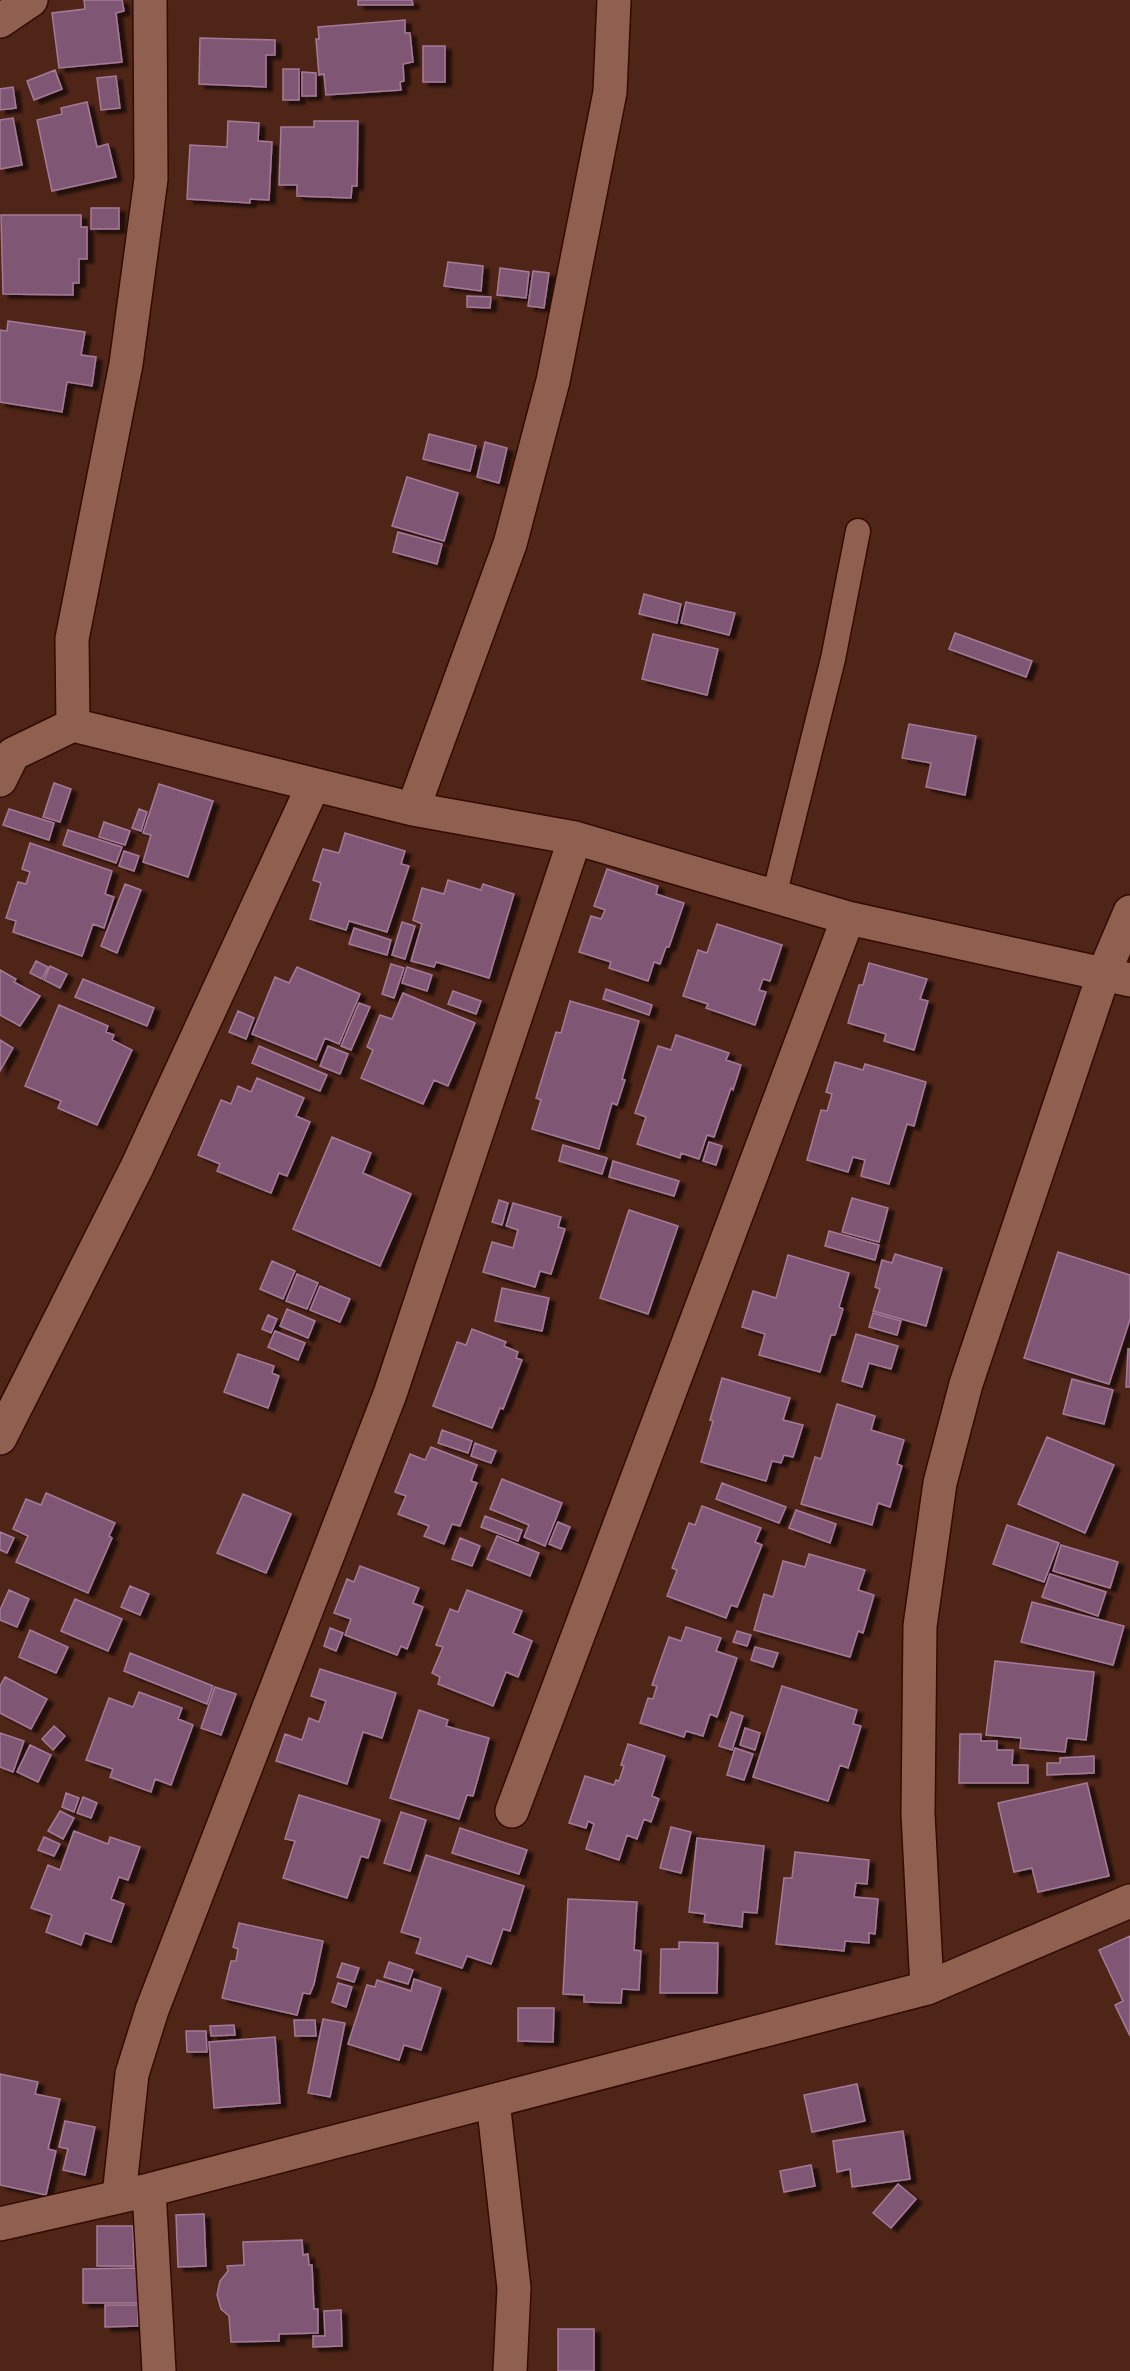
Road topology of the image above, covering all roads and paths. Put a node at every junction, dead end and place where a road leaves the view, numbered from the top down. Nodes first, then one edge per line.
1 (150, 0) edge
2 (614, 0) edge
3 (858, 531) dead end
4 (73, 725) junction
5 (0, 780) edge
6 (313, 786) junction
7 (413, 809) junction
8 (575, 838) junction
9 (774, 896) junction
10 (1130, 912) edge
11 (848, 918) junction
12 (1117, 976) edge
13 (0, 1438) edge
14 (512, 1811) dead end
15 (1130, 1901) edge
16 (927, 1988) junction
17 (493, 2101) junction
18 (134, 2193) junction
19 (0, 2224) edge
20 (159, 2371) edge
21 (510, 2371) edge

1 - 4 street
2 - 7 street
3 - 9 lane
4 - 5 street
4 - 6 street
6 - 7 street
6 - 13 street
7 - 8 street
8 - 9 street
8 - 18 street
9 - 11 street
10 - 12 street
11 - 12 street
11 - 14 street
12 - 16 street
15 - 16 street
16 - 17 street
17 - 18 street
17 - 21 street
18 - 19 street
18 - 20 street

